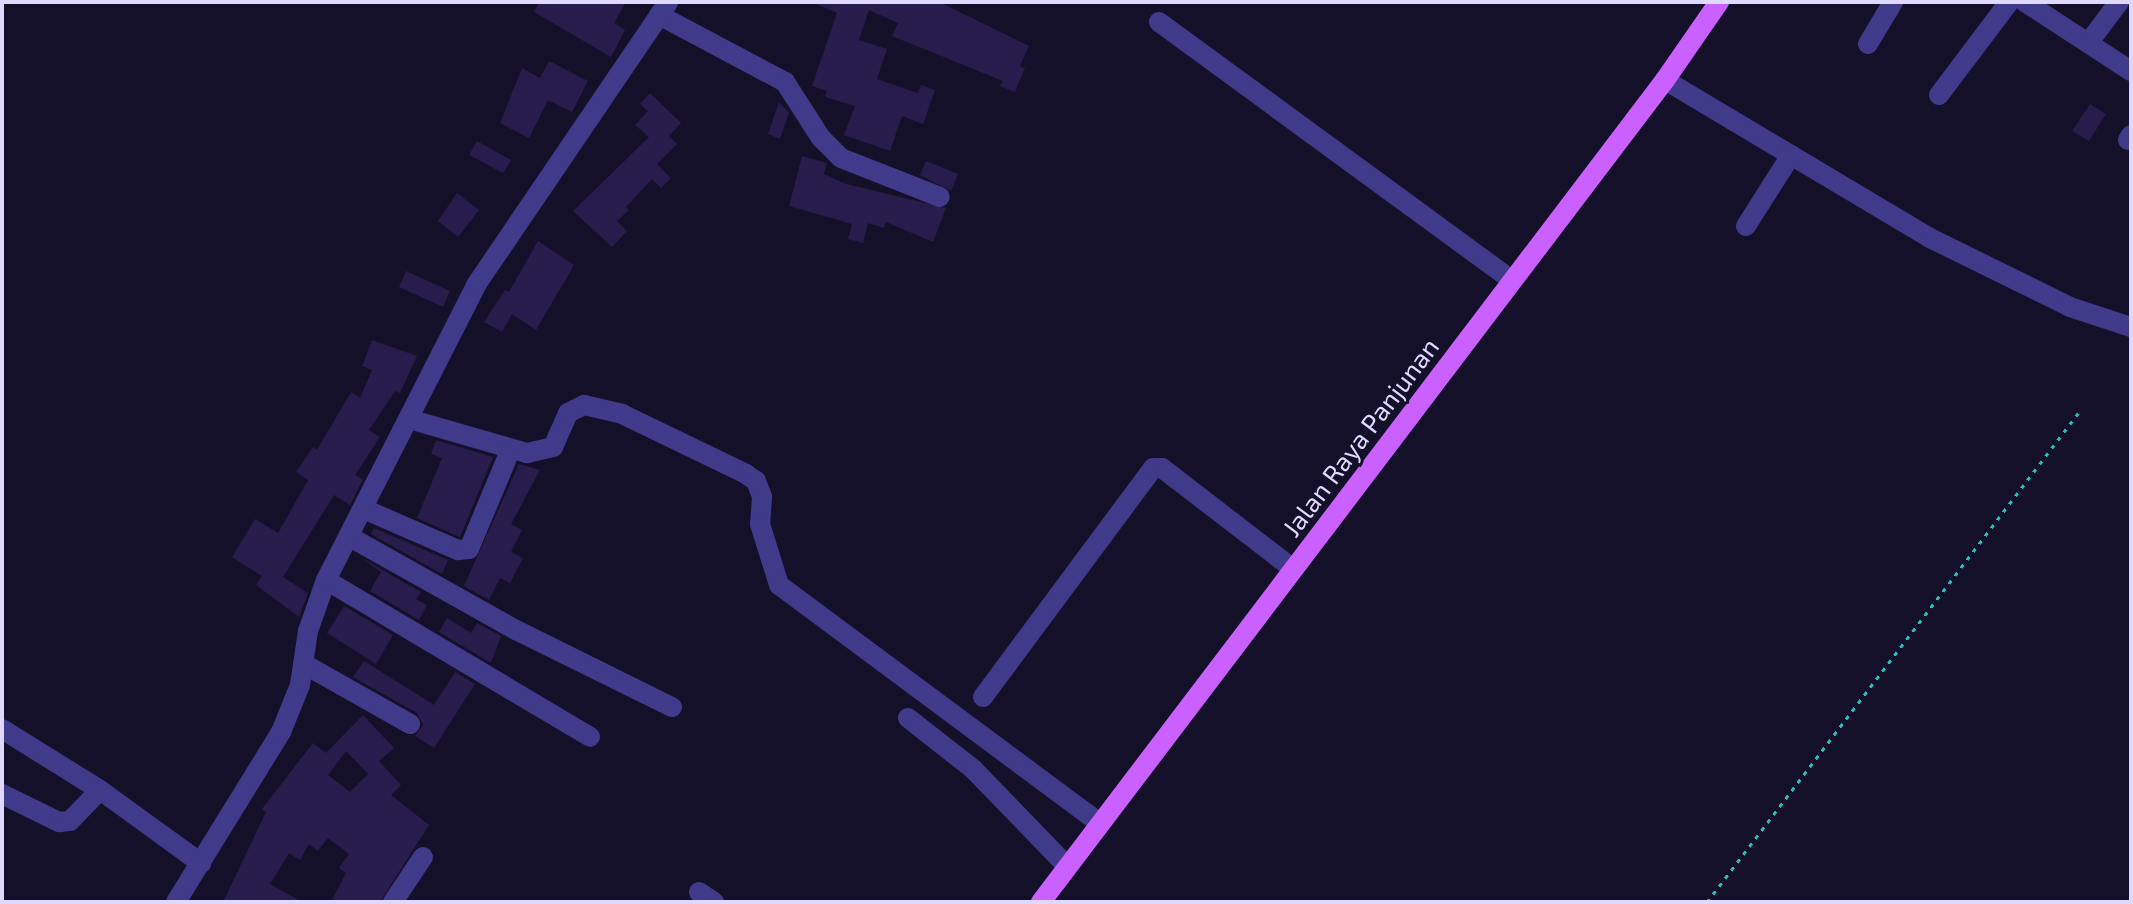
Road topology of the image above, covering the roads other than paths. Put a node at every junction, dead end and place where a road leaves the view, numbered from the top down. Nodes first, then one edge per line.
1 (1719, 2) edge
2 (1893, 2) edge
3 (2009, 2) edge
4 (2025, 2) edge
5 (2119, 2) edge
6 (663, 8) edge
7 (1159, 22) dead end
8 (2089, 42) junction
9 (1868, 44) dead end
10 (2131, 71) edge
11 (1678, 88) junction
12 (1939, 95) dead end
13 (1791, 155) junction
14 (940, 197) dead end
15 (1746, 226) dead end
16 (1511, 280) junction
17 (2131, 327) edge
18 (409, 419) junction
19 (510, 451) junction
20 (364, 509) junction
21 (350, 537) junction
22 (1293, 569) junction
23 (326, 580) junction
24 (304, 664) junction
25 (983, 697) dead end
26 (672, 707) dead end
27 (908, 718) dead end
28 (410, 724) dead end
29 (2, 729) edge
30 (590, 737) dead end
31 (100, 790) junction
32 (2, 794) edge
33 (1099, 823) junction
34 (423, 857) dead end
35 (201, 863) junction
36 (1067, 866) junction
37 (176, 902) edge
38 (393, 902) edge
39 (1041, 902) edge

1 - 11 main road, Jalan Raya Panjunan
2 - 9 street
3 - 12 street
4 - 8 street
5 - 8 street
6 - 14 street
6 - 18 street
7 - 16 street
8 - 10 street
11 - 13 street
11 - 16 main road, Jalan Raya Panjunan
13 - 15 street
13 - 17 street
16 - 22 main road, Jalan Raya Panjunan
18 - 19 street
18 - 20 street
19 - 20 street
19 - 33 street
20 - 21 street
21 - 23 street
21 - 26 street
22 - 25 street
22 - 33 main road, Jalan Raya Panjunan
23 - 24 street
23 - 30 street
24 - 28 street
24 - 35 street
27 - 36 street
29 - 31 street
31 - 32 street
31 - 35 street
33 - 36 main road, Jalan Raya Panjunan
34 - 38 street
35 - 37 street
36 - 39 main road, Jalan Raya Panjunan

